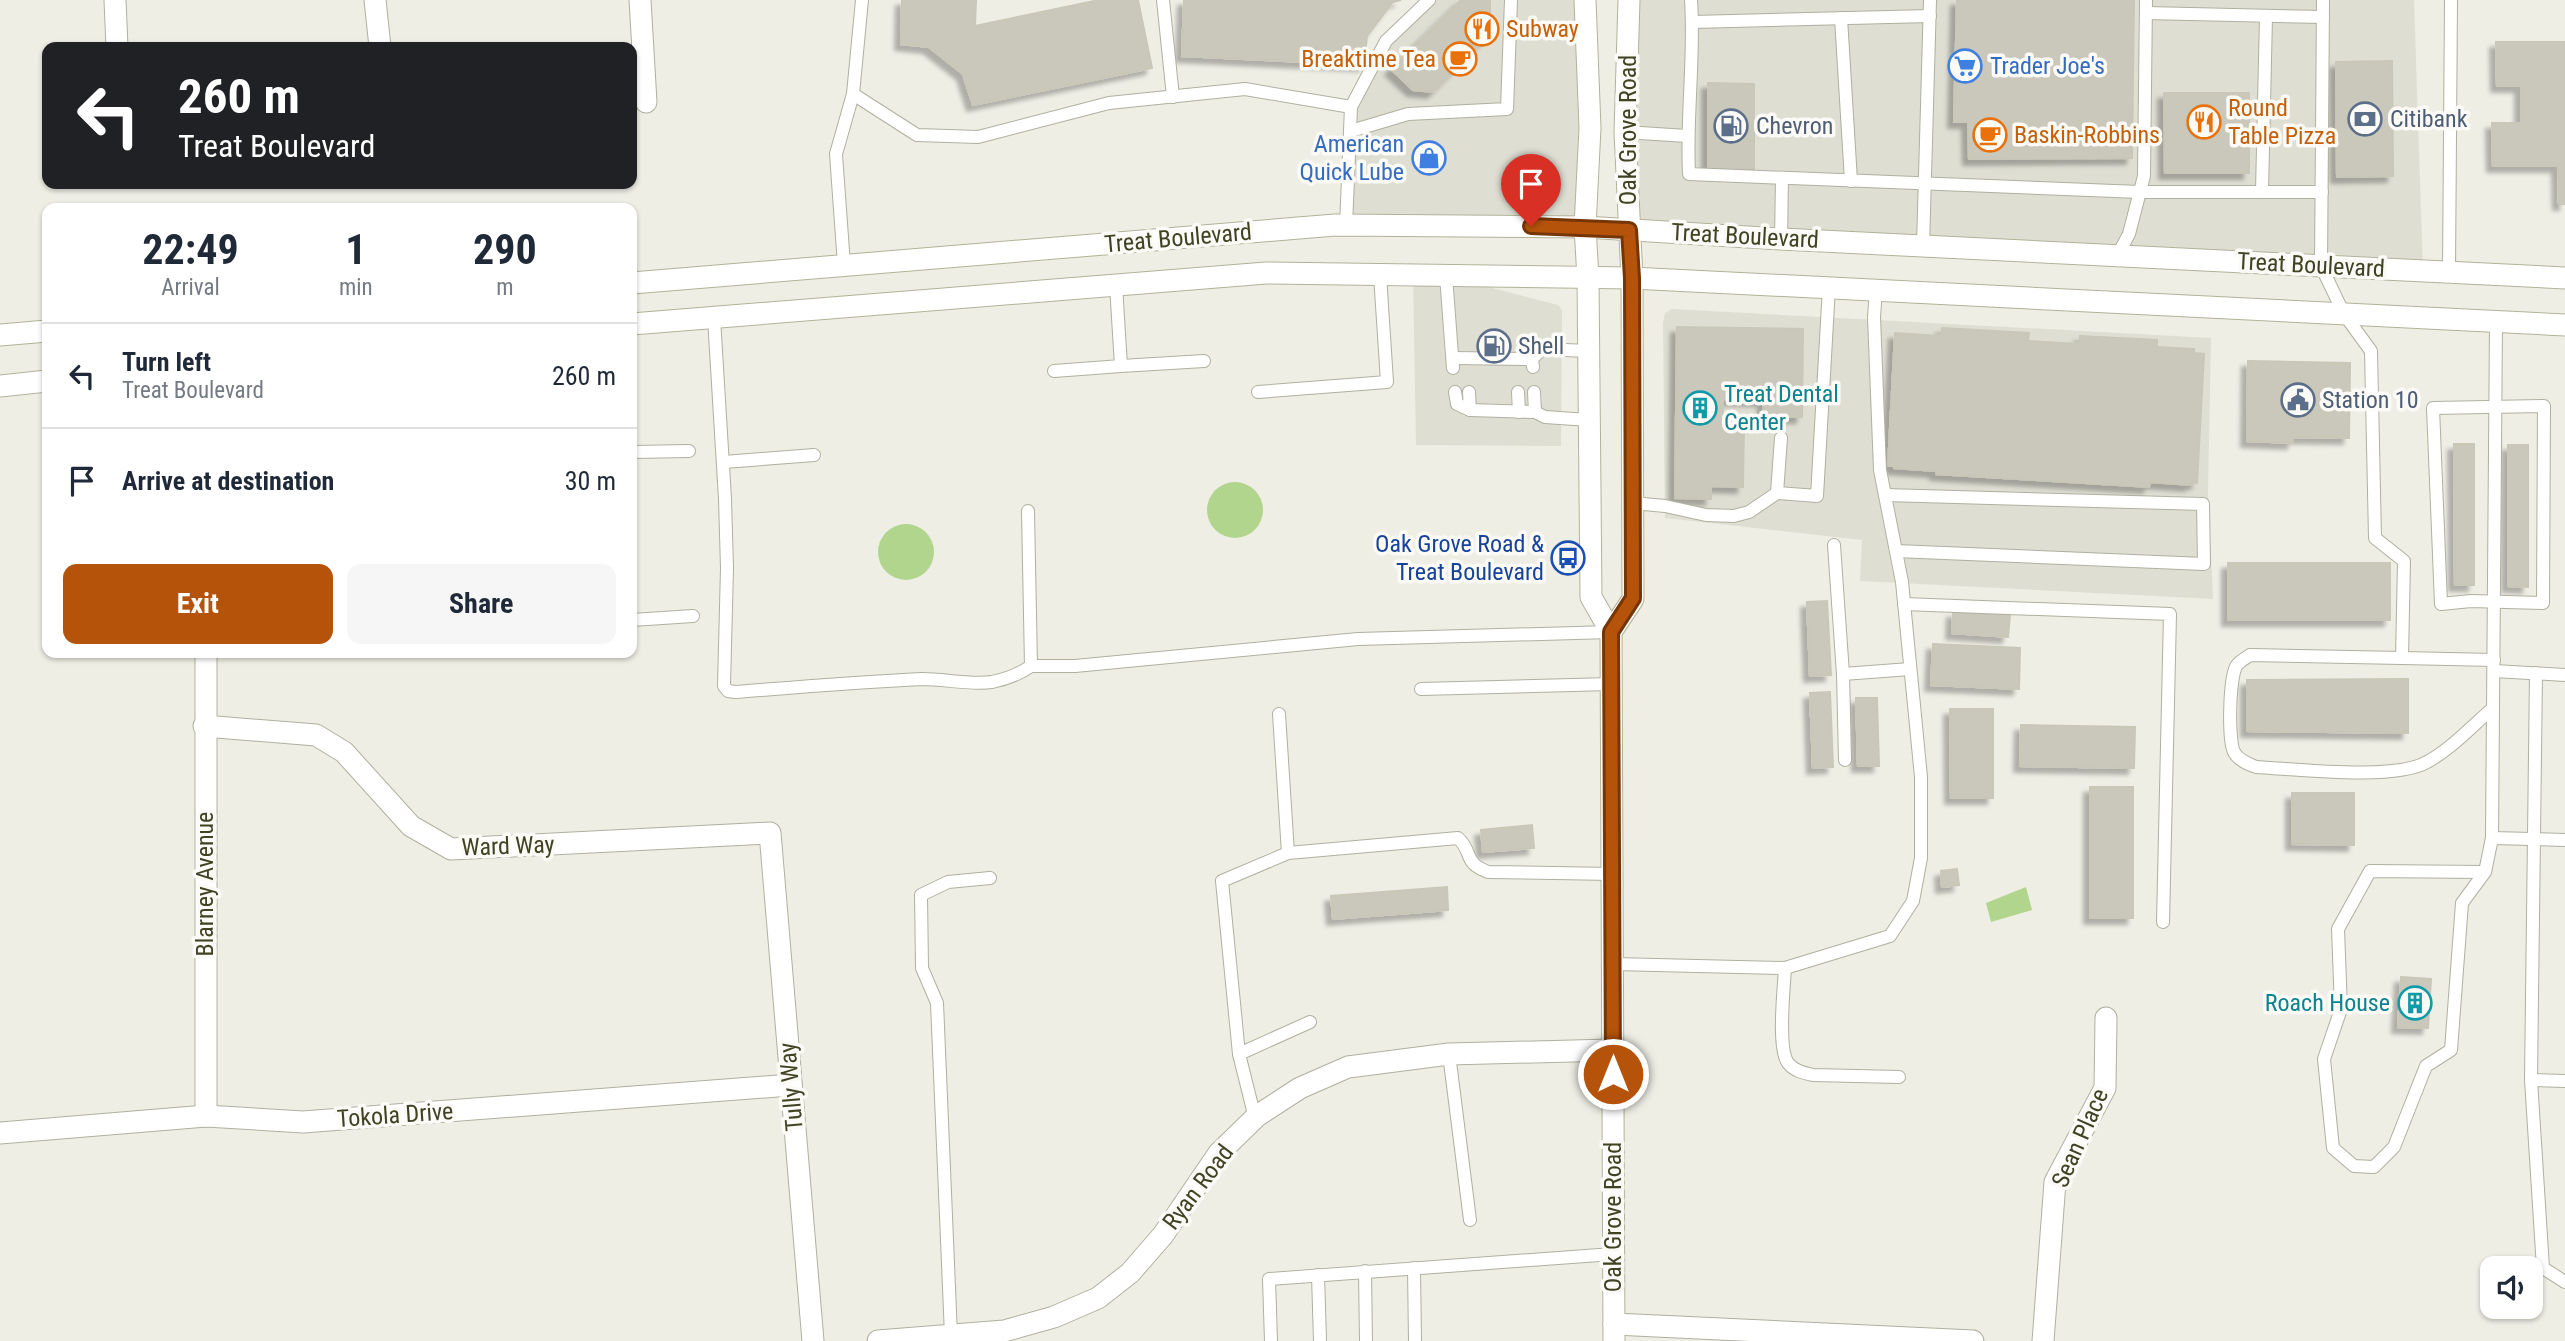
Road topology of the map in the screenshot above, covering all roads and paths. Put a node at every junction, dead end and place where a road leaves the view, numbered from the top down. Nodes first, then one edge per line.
1 (115, 0) edge
2 (375, 0) edge
3 (640, 0) edge
4 (862, 0) edge
5 (1163, 0) edge
6 (1429, 0) edge
7 (1511, 0) edge
8 (1585, 0) edge
9 (1629, 0) edge
10 (1691, 0) edge
11 (1930, 0) edge
12 (2323, 0) edge
13 (2451, 0) edge
14 (2146, 6) edge
15 (1930, 16) junction
16 (2266, 16) junction
17 (2323, 17) junction
18 (1841, 18) junction
19 (1693, 22) junction
20 (117, 42) edge
21 (379, 42) edge
22 (853, 94) junction
23 (1173, 97) junction
24 (646, 102) dead end
25 (1351, 107) junction
26 (1351, 131) junction
27 (1625, 132) junction
28 (1687, 136) junction
29 (1782, 178) junction
30 (1851, 181) junction
31 (1924, 184) junction
32 (2140, 192) junction
33 (2262, 192) junction
34 (2322, 192) junction
35 (1346, 225) junction
36 (1584, 227) junction
37 (1629, 230) junction
38 (1781, 239) junction
39 (1923, 246) junction
40 (2117, 256) junction
41 (844, 265) junction
42 (2321, 266) junction
43 (2449, 272) junction
44 (1380, 275) junction
45 (1446, 276) junction
46 (1588, 278) junction
47 (1632, 278) junction
48 (2565, 278) edge
49 (637, 283) edge
50 (1116, 285) junction
51 (1829, 287) junction
52 (1876, 290) junction
53 (2344, 313) junction
54 (714, 317) junction
55 (2496, 321) junction
56 (637, 324) edge
57 (2565, 325) edge
58 (42, 331) edge
59 (0, 335) edge
60 (1588, 351) junction
61 (1204, 360) dead end
62 (1121, 366) junction
63 (1054, 371) dead end
64 (42, 382) edge
65 (0, 386) edge
66 (1258, 392) dead end
67 (1455, 392) dead end
68 (1469, 392) dead end
69 (1518, 392) dead end
70 (1534, 392) dead end
71 (2495, 407) junction
72 (1470, 410) junction
73 (1519, 412) junction
74 (1535, 412) junction
75 (1589, 420) junction
76 (1781, 438) dead end
77 (690, 451) dead end
78 (637, 452) edge
79 (814, 455) dead end
80 (723, 462) junction
81 (1777, 494) junction
82 (1885, 495) junction
83 (1633, 503) junction
84 (1028, 511) dead end
85 (1834, 545) dead end
86 (1896, 551) junction
87 (2494, 602) junction
88 (1904, 604) junction
89 (693, 616) dead end
90 (637, 620) edge
91 (1611, 632) junction
92 (206, 658) edge
93 (2402, 658) junction
94 (1031, 666) junction
95 (2494, 666) junction
96 (1910, 669) junction
97 (2536, 673) junction
98 (1843, 674) junction
99 (2565, 675) edge
100 (1611, 684) junction
101 (1421, 689) dead end
102 (2493, 708) junction
103 (1279, 714) dead end
104 (204, 726) junction
105 (1845, 760) dead end
106 (770, 833) joint
107 (2492, 838) junction
108 (2534, 839) junction
109 (2565, 840) edge
110 (1288, 853) junction
111 (2485, 872) junction
112 (1613, 874) junction
113 (990, 878) dead end
114 (2163, 922) dead end
115 (1614, 964) junction
116 (1785, 968) junction
117 (2106, 1018) dead end
118 (1310, 1022) dead end
119 (1612, 1050) junction
120 (1240, 1054) junction
121 (1449, 1054) junction
122 (1899, 1077) dead end
123 (2531, 1080) junction
124 (2565, 1081) edge
125 (791, 1084) junction
126 (206, 1116) junction
127 (1255, 1118) junction
128 (0, 1133) edge
129 (1470, 1220) dead end
130 (1613, 1254) junction
131 (1414, 1268) junction
132 (1365, 1272) junction
133 (1318, 1275) junction
134 (2565, 1282) edge
135 (1614, 1333) edge
136 (951, 1335) junction
137 (1812, 1337) edge
138 (813, 1341) edge
139 (878, 1341) edge
140 (1271, 1341) edge
141 (1320, 1341) edge
142 (1366, 1341) edge
143 (1415, 1341) edge
144 (1973, 1341) edge
145 (2043, 1341) edge

1 - 20 main road
2 - 21 main road
3 - 24 main road
4 - 22 lane
5 - 23 lane
6 - 25 lane
7 - 26 lane
8 - 36 main road, Oak Grove Road
9 - 27 main road, Oak Grove Road
10 - 19 lane
11 - 15 lane
12 - 17 lane
13 - 43 lane
14 - 16 lane
14 - 32 lane
15 - 18 lane
15 - 31 lane
16 - 17 lane
16 - 33 lane
17 - 34 lane
18 - 19 lane
18 - 30 lane
19 - 28 lane
22 - 23 lane
22 - 41 lane
23 - 25 lane
25 - 26 lane
26 - 35 lane
27 - 28 lane
27 - 37 main road, Oak Grove Road
28 - 29 lane
29 - 30 lane
29 - 38 lane
30 - 31 lane
31 - 32 lane
31 - 39 lane
32 - 33 lane
32 - 40 lane
33 - 34 lane
34 - 42 lane
35 - 36 main road, Treat Boulevard
35 - 41 main road, Treat Boulevard
36 - 37 main road, Treat Boulevard
36 - 46 main road, Oak Grove Road
37 - 38 main road, Treat Boulevard
37 - 47 main road, Oak Grove Road
38 - 39 main road, Treat Boulevard
39 - 40 main road, Treat Boulevard
40 - 42 main road, Treat Boulevard
41 - 49 main road, Treat Boulevard
42 - 43 main road, Treat Boulevard
42 - 53 lane
43 - 48 main road, Treat Boulevard
44 - 45 main road, Treat Boulevard
44 - 50 main road, Treat Boulevard
44 - 66 lane
45 - 46 main road, Treat Boulevard
45 - 60 lane
46 - 47 main road, Treat Boulevard
46 - 60 main road, Oak Grove Road
47 - 51 main road, Treat Boulevard
47 - 83 main road, Oak Grove Road
50 - 54 main road, Treat Boulevard
50 - 62 lane
51 - 52 main road, Treat Boulevard
51 - 81 lane
52 - 53 main road, Treat Boulevard
52 - 82 lane
53 - 55 main road, Treat Boulevard
53 - 93 lane
54 - 56 main road, Treat Boulevard
54 - 80 lane
55 - 57 main road, Treat Boulevard
55 - 71 lane
58 - 59 main road
60 - 75 main road, Oak Grove Road
61 - 62 lane
62 - 63 lane
64 - 65 main road
67 - 72 lane
68 - 72 lane
69 - 73 lane
70 - 74 lane
71 - 87 lane
71 - 87 lane
71 - 87 lane
72 - 73 lane
73 - 74 lane
74 - 75 lane
75 - 91 main road, Oak Grove Road
76 - 81 lane
77 - 78 lane
79 - 80 lane
80 - 94 lane
81 - 83 lane
82 - 86 lane
82 - 86 lane
83 - 91 main road, Oak Grove Road
84 - 94 lane
85 - 98 lane
86 - 88 lane
87 - 95 lane
88 - 96 lane
88 - 114 lane
89 - 90 lane
91 - 94 lane
91 - 100 main road, Oak Grove Road
92 - 104 main road, Blarney Avenue
93 - 95 lane
93 - 102 lane
95 - 97 lane
95 - 102 lane
96 - 98 lane
96 - 116 lane
97 - 99 lane
97 - 108 lane
98 - 105 lane
100 - 101 lane
100 - 112 main road, Oak Grove Road
102 - 107 lane
103 - 110 lane
104 - 106 main road, Ward Way
104 - 126 main road, Blarney Avenue
106 - 125 main road, Tully Way
107 - 108 lane
107 - 111 lane
108 - 109 lane
108 - 123 lane
110 - 112 lane
110 - 120 lane
111 - 111 lane
112 - 115 main road, Oak Grove Road
113 - 136 lane
115 - 116 lane
115 - 119 main road, Oak Grove Road
116 - 122 lane
117 - 145 main road, Sean Place
118 - 120 lane
119 - 121 main road, Ryan Road
119 - 130 main road, Oak Grove Road
120 - 127 lane
121 - 127 main road, Ryan Road
121 - 129 lane
123 - 124 lane
123 - 134 lane
125 - 126 main road, Tokola Drive
125 - 138 main road, Tully Way
126 - 128 main road, Tokola Drive
127 - 136 main road, Ryan Road
130 - 131 lane
130 - 135 main road, Oak Grove Road
131 - 132 lane
131 - 143 lane
132 - 133 lane
132 - 142 lane
133 - 140 lane
133 - 141 lane
135 - 137 main road
136 - 139 main road, Ryan Road
137 - 144 main road

